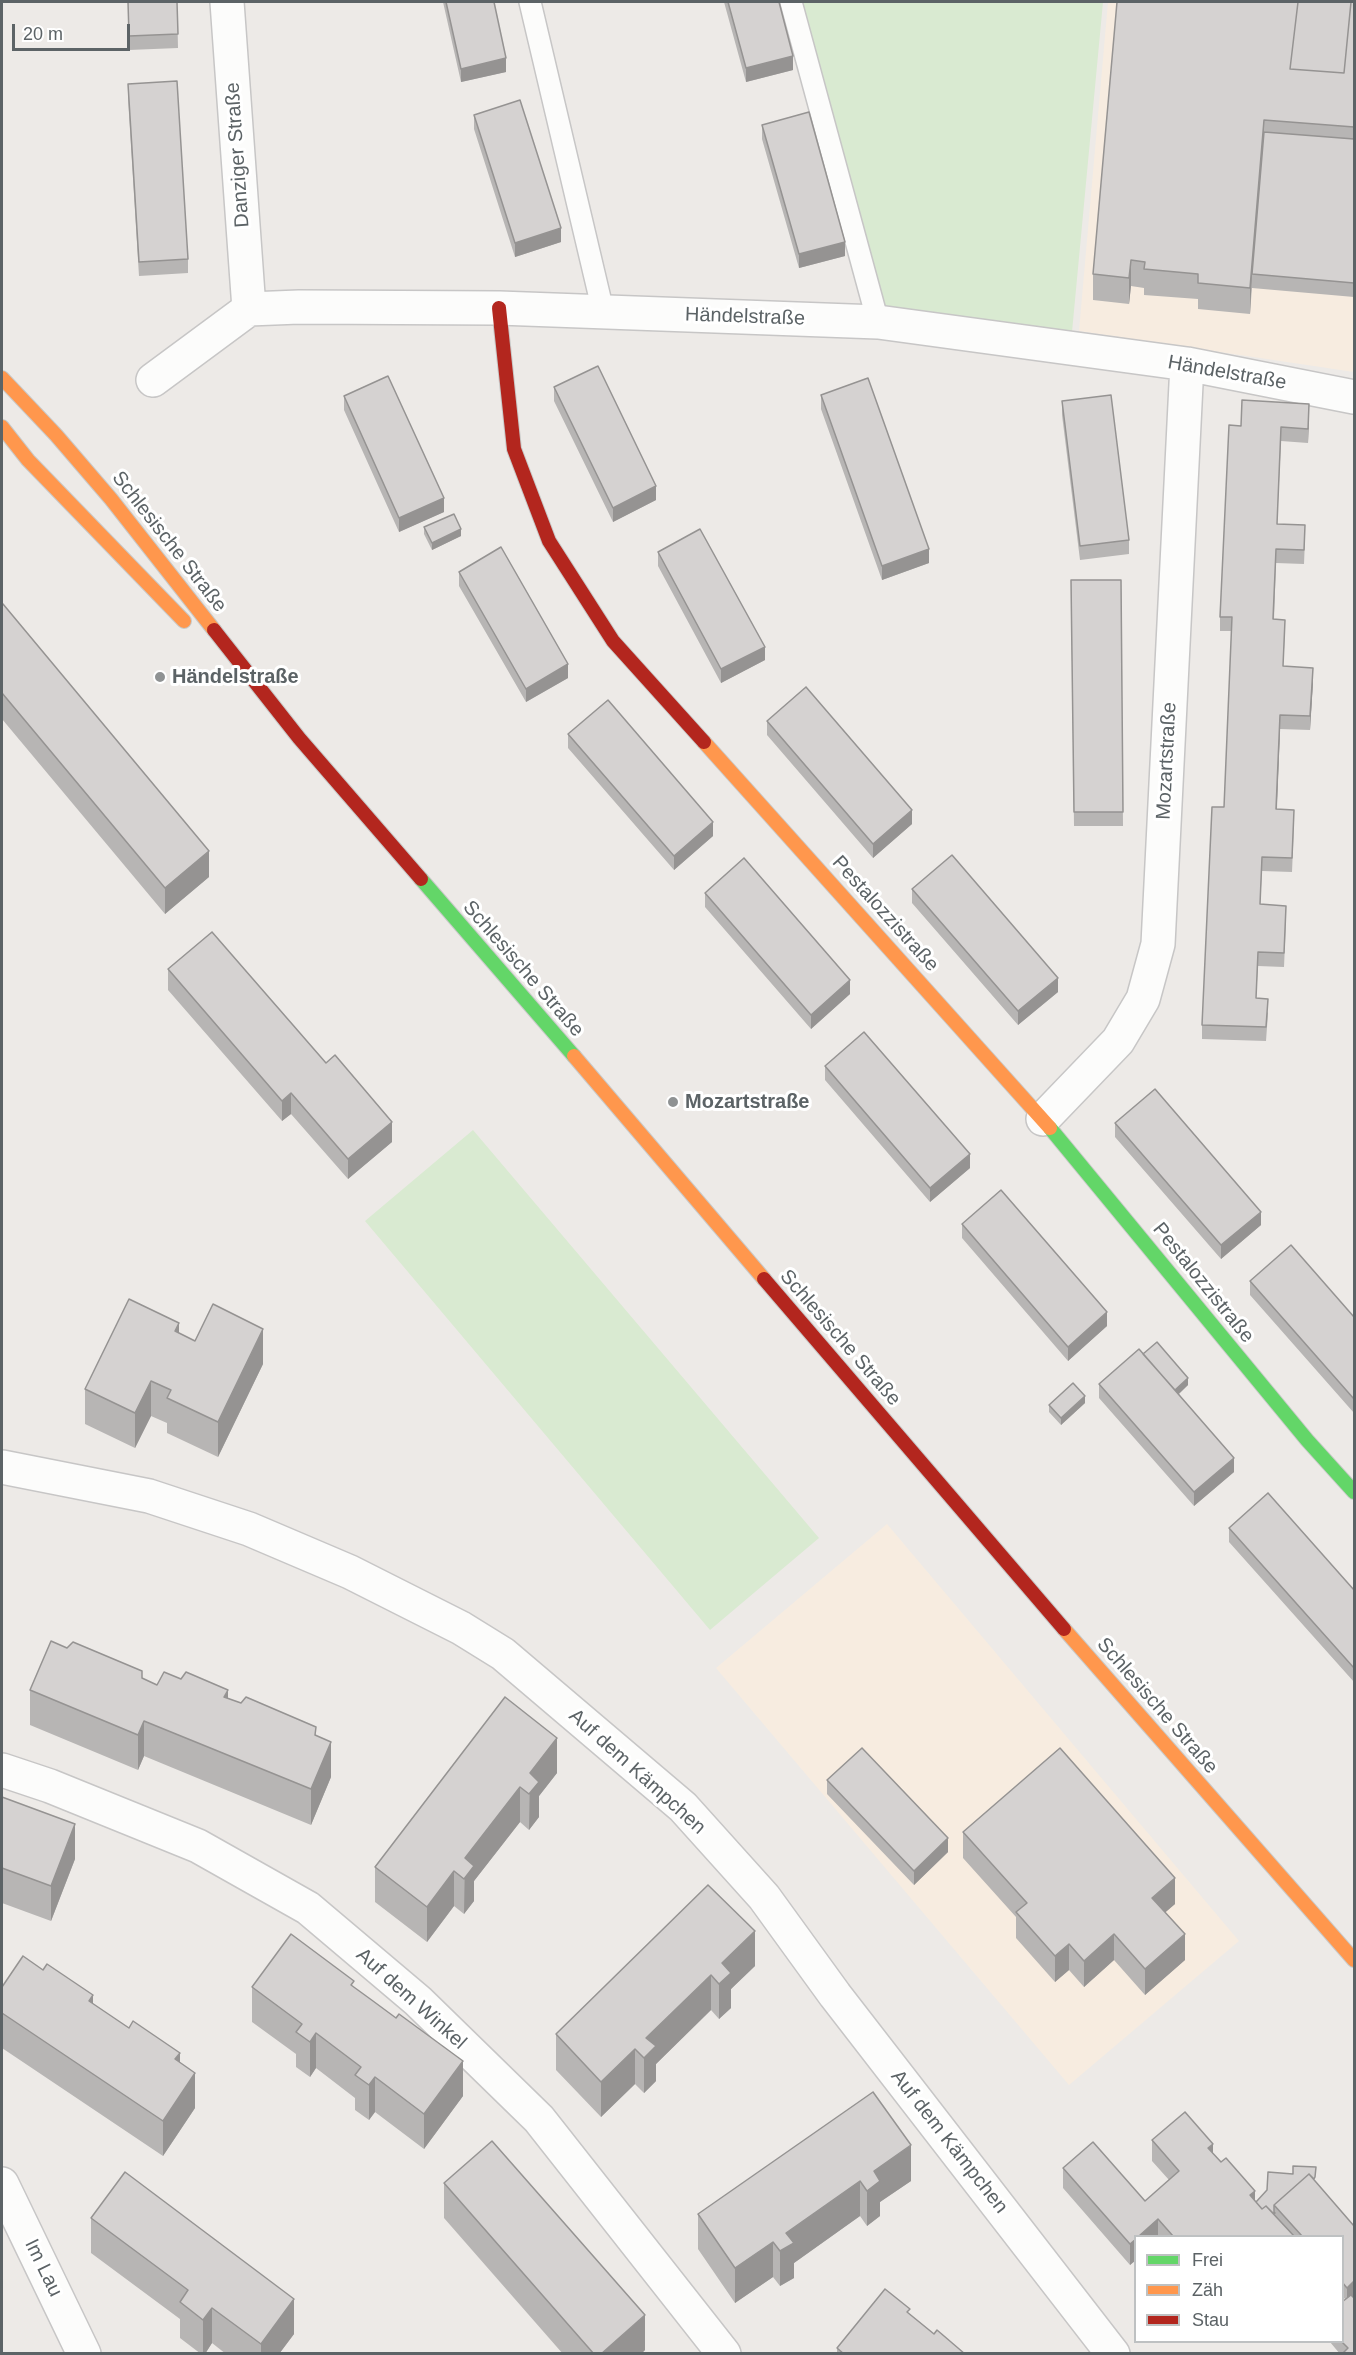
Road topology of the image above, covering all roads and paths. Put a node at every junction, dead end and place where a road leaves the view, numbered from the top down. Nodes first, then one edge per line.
1 (227, 2) edge
2 (530, 2) edge
3 (791, 2) edge
4 (499, 308) junction
5 (249, 309) junction
6 (603, 311) junction
7 (878, 322) junction
8 (1187, 364) junction
9 (2, 378) edge
10 (153, 380) dead end
11 (1354, 397) edge
12 (2, 427) edge
13 (193, 631) dead end
14 (210, 647) dead end
15 (299, 738) junction
16 (1043, 1119) junction
17 (2, 1467) edge
18 (1354, 1491) edge
19 (2, 1770) edge
20 (1354, 1960) edge
21 (2, 2184) edge
22 (84, 2354) edge
23 (724, 2354) edge
24 (1113, 2354) edge

1 - 5 street, Danziger Straße
2 - 6 lane
3 - 7 lane
4 - 5 street, Händelstraße
4 - 6 street, Händelstraße
4 - 16 main road, Pestalozzistraße
5 - 10 street
6 - 7 street, Händelstraße
7 - 8 street, Händelstraße
8 - 11 street, Händelstraße
8 - 16 street, Mozartstraße
9 - 15 main road, Schlesische Straße
12 - 13 main road, Schlesische Straße
14 - 15 main road, Schlesische Straße
15 - 20 main road, Schlesische Straße
16 - 18 main road, Pestalozzistraße
17 - 24 street, Auf dem Kämpchen
19 - 23 street, Auf dem Winkel
21 - 22 street, Im Lau

